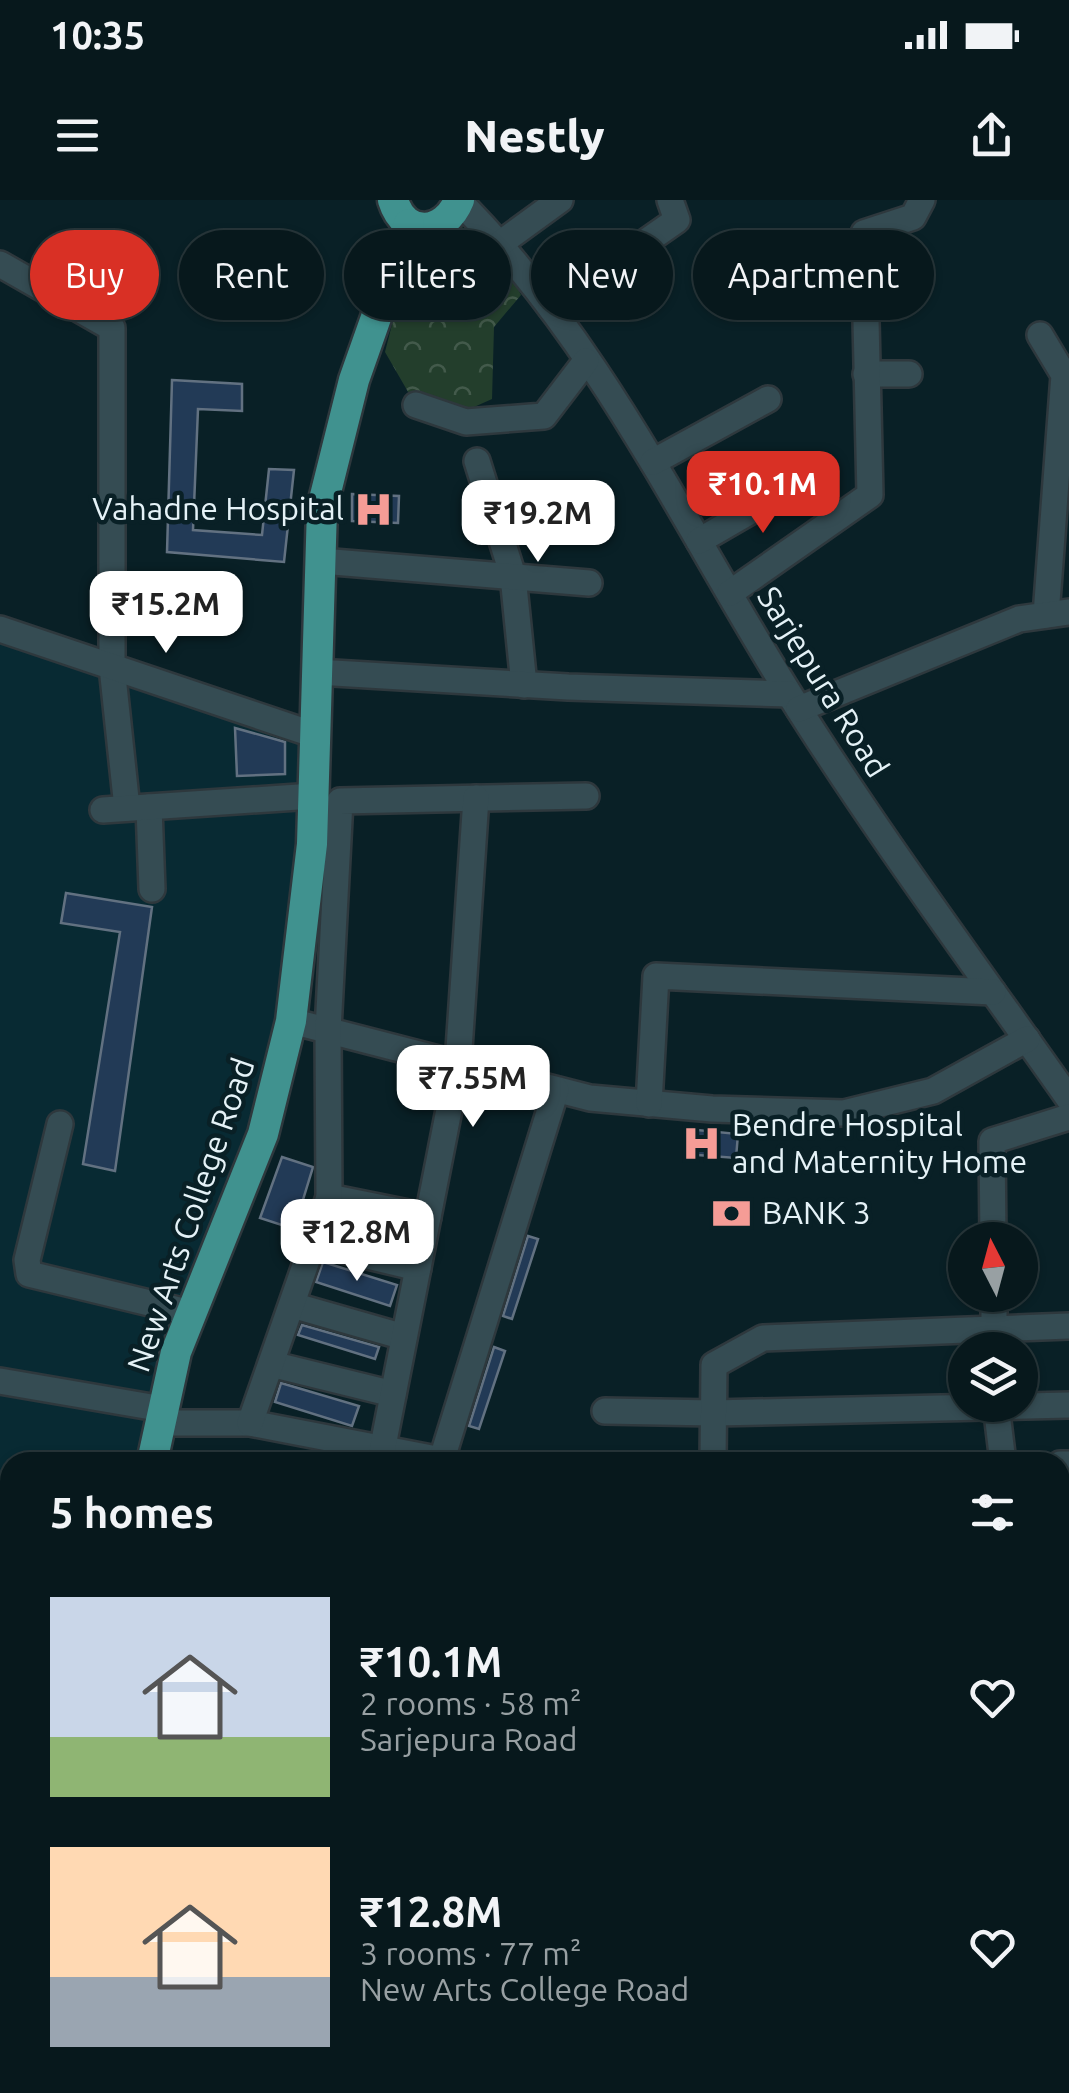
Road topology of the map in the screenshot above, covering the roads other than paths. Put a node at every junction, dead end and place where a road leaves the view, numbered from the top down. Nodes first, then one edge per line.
1 (459, 200) edge
2 (560, 200) edge
3 (670, 200) edge
4 (922, 200) edge
5 (402, 212) edge
6 (488, 230) edge
7 (663, 230) edge
8 (511, 236) edge
9 (511, 256) edge
10 (0, 264) edge
11 (531, 282) edge
12 (559, 320) edge
13 (1040, 335) dead end
14 (586, 361) junction
15 (866, 374) junction
16 (909, 374) dead end
17 (768, 400) dead end
18 (416, 405) dead end
19 (477, 461) dead end
20 (653, 462) junction
21 (799, 483) dead end
22 (699, 541) junction
23 (321, 561) junction
24 (513, 576) junction
25 (589, 583) dead end
26 (730, 593) junction
27 (1058, 613) edge
28 (0, 629) edge
29 (112, 666) junction
30 (317, 672) junction
31 (524, 684) junction
32 (794, 701) junction
33 (315, 735) junction
34 (313, 796) junction
35 (586, 796) dead end
36 (476, 798) junction
37 (126, 808) junction
38 (152, 889) dead end
39 (993, 992) junction
40 (291, 1021) junction
41 (328, 1030) junction
42 (1027, 1039) junction
43 (458, 1064) junction
44 (556, 1090) junction
45 (1069, 1098) edge
46 (649, 1104) junction
47 (1069, 1117) edge
48 (60, 1124) dead end
49 (329, 1197) junction
50 (428, 1216) junction
51 (993, 1222) edge
52 (313, 1242) junction
53 (418, 1268) junction
54 (292, 1305) junction
55 (191, 1313) junction
56 (1069, 1326) edge
57 (1037, 1332) edge
58 (404, 1338) junction
59 (948, 1340) edge
60 (271, 1364) junction
61 (0, 1381) edge
62 (394, 1394) junction
63 (1069, 1404) edge
64 (1038, 1405) edge
65 (948, 1407) edge
66 (605, 1411) dead end
67 (714, 1413) junction
68 (162, 1416) junction
69 (998, 1422) edge
70 (250, 1424) junction
71 (382, 1451) junction
72 (154, 1452) edge
73 (388, 1452) edge
74 (448, 1452) edge
75 (713, 1452) edge
76 (1001, 1452) edge

1 - 5 main road
1 - 6 street, Sarjepura Road
2 - 8 street
3 - 7 street
4 - 15 street
5 - 23 main road, New Arts College Road
9 - 11 street, Sarjepura Road
10 - 29 street
12 - 14 street, Sarjepura Road
13 - 27 street
14 - 18 street
14 - 20 street, Sarjepura Road
15 - 16 street
15 - 26 street
17 - 20 street
19 - 24 street
20 - 22 street, Sarjepura Road
21 - 22 street
22 - 26 street, Sarjepura Road
23 - 24 street
23 - 30 main road, New Arts College Road
24 - 25 street
24 - 31 street
26 - 32 street, Sarjepura Road
27 - 32 street
28 - 29 street
29 - 33 street
29 - 37 street
30 - 31 street
30 - 33 main road, New Arts College Road
31 - 32 street
32 - 39 street, Sarjepura Road
33 - 34 main road, New Arts College Road
34 - 37 street
34 - 40 main road, New Arts College Road
35 - 36 street
36 - 41 street
36 - 43 street
37 - 38 street
39 - 42 street, Sarjepura Road
39 - 46 street
40 - 41 street
40 - 55 main road, New Arts College Road
41 - 43 street
41 - 49 street
42 - 45 street, Sarjepura Road
42 - 46 street
43 - 44 street
43 - 50 street
44 - 46 street
44 - 74 street
47 - 51 street
48 - 55 street
49 - 50 street
49 - 52 street
50 - 53 street
52 - 53 street
52 - 54 street
53 - 58 street
54 - 58 street
54 - 60 street
55 - 68 main road, New Arts College Road
56 - 57 street
58 - 62 street
59 - 67 street
60 - 62 street
60 - 70 street
61 - 68 street
62 - 71 street
63 - 64 street
65 - 67 street
66 - 67 street
67 - 75 street
68 - 70 street
68 - 72 main road, New Arts College Road
69 - 76 street
70 - 71 street
71 - 73 street

